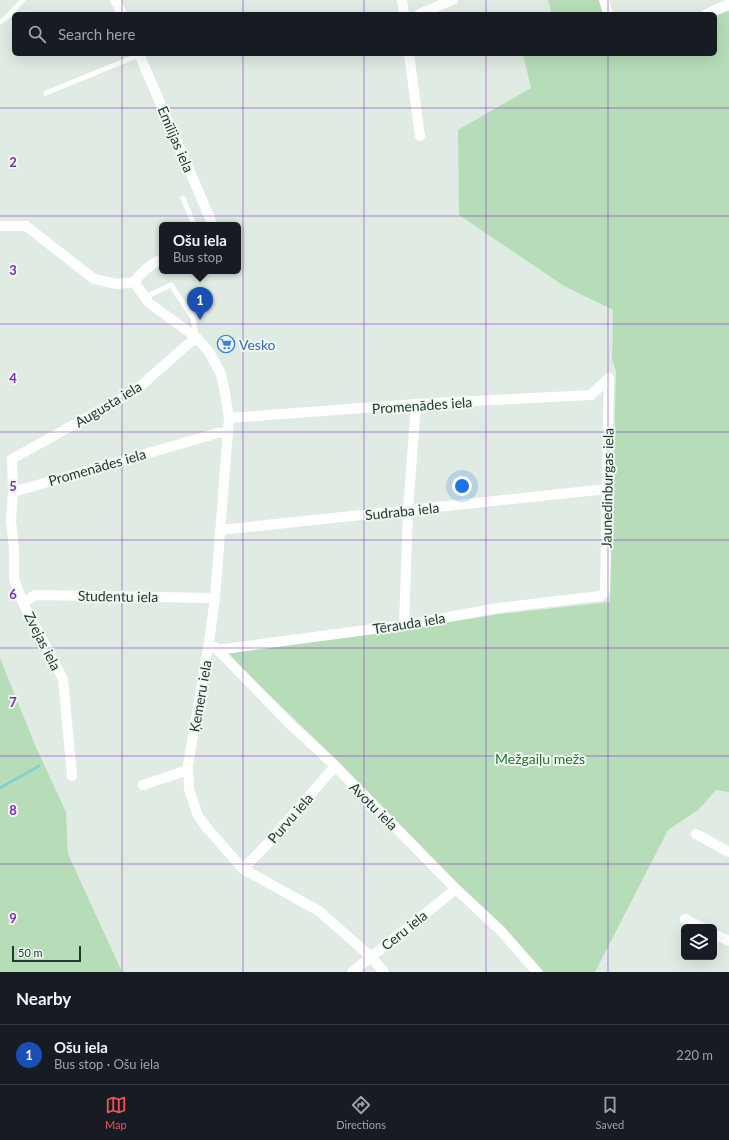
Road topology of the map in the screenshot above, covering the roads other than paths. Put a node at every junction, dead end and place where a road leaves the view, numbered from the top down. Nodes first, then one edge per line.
1 (23, 0) edge
2 (116, 0) edge
3 (402, 0) edge
4 (453, 0) edge
5 (604, 0) edge
6 (729, 4) edge
7 (121, 12) edge
8 (404, 12) edge
9 (424, 12) edge
10 (607, 12) edge
11 (711, 12) edge
12 (0, 22) edge
13 (134, 56) edge
14 (140, 56) edge
15 (409, 56) edge
16 (46, 93) dead end
17 (420, 136) dead end
18 (183, 198) dead end
19 (193, 222) edge
20 (211, 222) edge
21 (0, 226) edge
22 (159, 260) edge
23 (134, 282) junction
24 (145, 297) junction
25 (196, 337) junction
26 (609, 378) joint
27 (416, 404) junction
28 (228, 418) junction
29 (228, 432) junction
30 (12, 459) joint
31 (607, 489) junction
32 (13, 492) junction
33 (408, 510) junction
34 (220, 530) junction
35 (600, 596) joint
36 (215, 598) junction
37 (23, 603) junction
38 (404, 625) junction
39 (209, 642) junction
40 (217, 650) junction
41 (335, 766) junction
42 (188, 770) junction
43 (72, 776) dead end
44 (143, 785) dead end
45 (696, 834) dead end
46 (729, 852) edge
47 (243, 869) junction
48 (456, 888) junction
49 (685, 919) dead end
50 (695, 924) edge
51 (717, 935) edge
52 (729, 941) edge
53 (371, 957) junction
54 (352, 972) edge
55 (384, 972) edge
56 (537, 972) edge

1 - 12 lane
2 - 7 street
3 - 8 street
4 - 9 street
5 - 10 street
6 - 11 street
13 - 16 lane
14 - 20 street, Emīlijas iela
15 - 17 street
18 - 19 lane
21 - 23 street
22 - 23 street
23 - 24 street, Ķemeru iela
24 - 25 street, Ķemeru iela
24 - 25 lane
25 - 28 street, Ķemeru iela
25 - 30 street, Augusta iela
26 - 27 street, Promenādes iela
26 - 31 street, Jaunedinburgas iela
27 - 28 street, Promenādes iela
27 - 33 street
28 - 29 street, Ķemeru iela
29 - 32 street, Promenādes iela
29 - 34 street, Ķemeru iela
30 - 32 street, Zvejas iela
31 - 33 street, Sudraba iela
31 - 35 street, Jaunedinburgas iela
32 - 37 street, Zvejas iela
33 - 34 street, Sudraba iela
33 - 38 street
34 - 36 street, Ķemeru iela
35 - 38 street, Tērauda iela
36 - 37 street, Studentu iela
36 - 39 street, Ķemeru iela
37 - 43 street, Zvejas iela
38 - 40 street, Tērauda iela
39 - 40 street, Avotu iela
39 - 42 street, Ķemeru iela
40 - 41 street, Avotu iela
41 - 47 street, Purvu iela
41 - 48 street, Avotu iela
42 - 44 street
42 - 47 street, Ķemeru iela
45 - 46 street
47 - 53 street, Ķemeru iela
48 - 53 street, Ceru iela
48 - 56 street, Avotu iela
49 - 50 street
51 - 52 street
53 - 54 street, Ceru iela
53 - 55 street, Ķemeru iela

